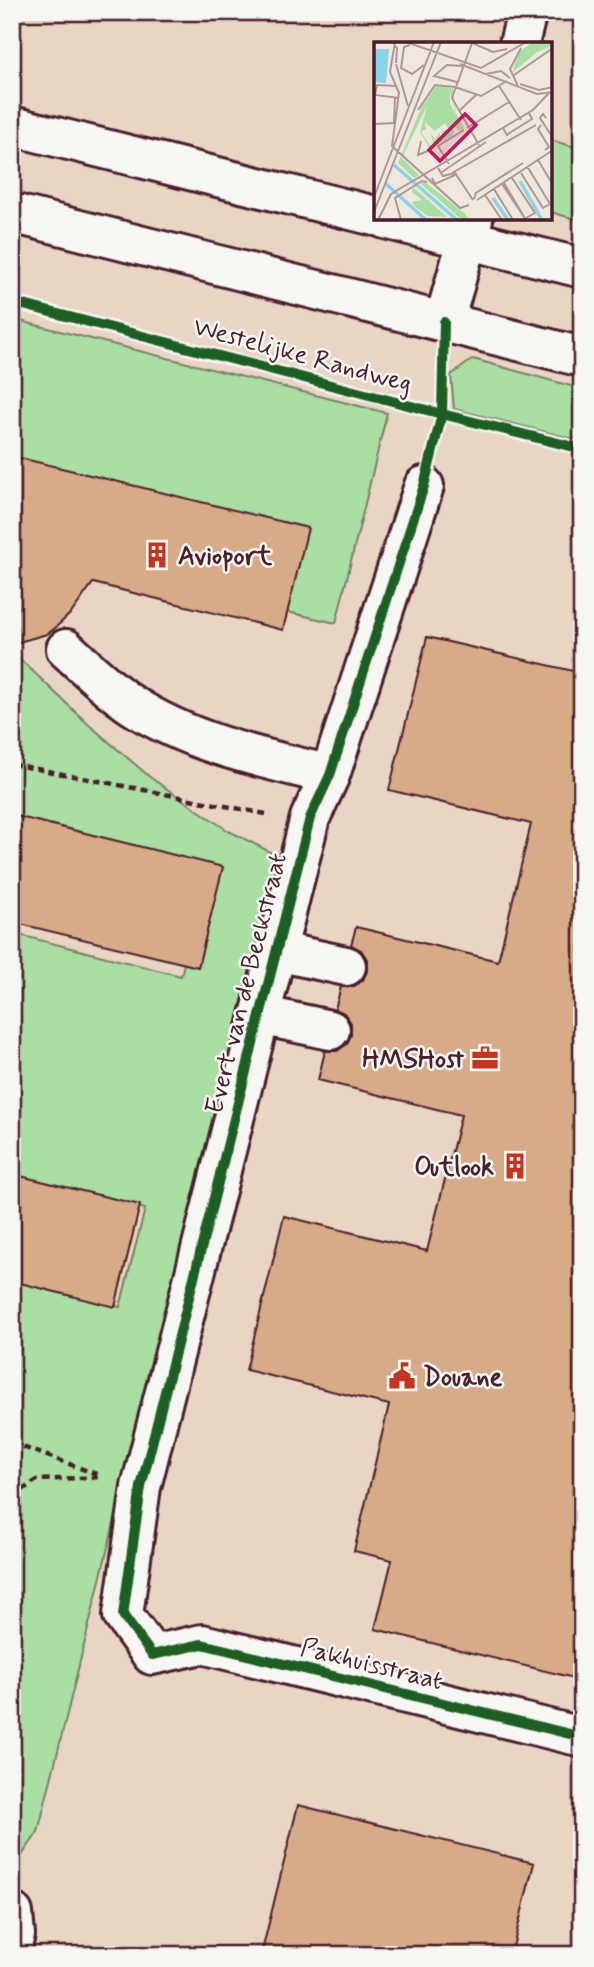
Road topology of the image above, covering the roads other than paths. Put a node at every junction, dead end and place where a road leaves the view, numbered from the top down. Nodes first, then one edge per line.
1 (527, 12) edge
2 (520, 42) edge
3 (12, 126) edge
4 (12, 213) edge
5 (374, 216) edge
6 (394, 220) edge
7 (470, 229) edge
8 (582, 268) edge
9 (444, 322) junction
10 (582, 357) edge
11 (424, 486) dead end
12 (66, 649) dead end
13 (330, 775) junction
14 (276, 951) junction
15 (346, 966) dead end
16 (260, 1015) junction
17 (330, 1031) dead end
18 (152, 1655) joint
19 (582, 1737) edge
20 (13, 1913) edge
21 (12, 1945) edge

1 - 2 street
3 - 5 street
4 - 9 street
6 - 7 street
7 - 8 street
7 - 9 street
9 - 10 street
11 - 13 street, Evert van de Beekstraat
12 - 13 street
13 - 14 street, Evert van de Beekstraat
14 - 15 street
14 - 16 street, Evert van de Beekstraat
16 - 17 street
16 - 18 street, Evert van de Beekstraat
18 - 19 street, Pakhuisstraat
20 - 21 street

